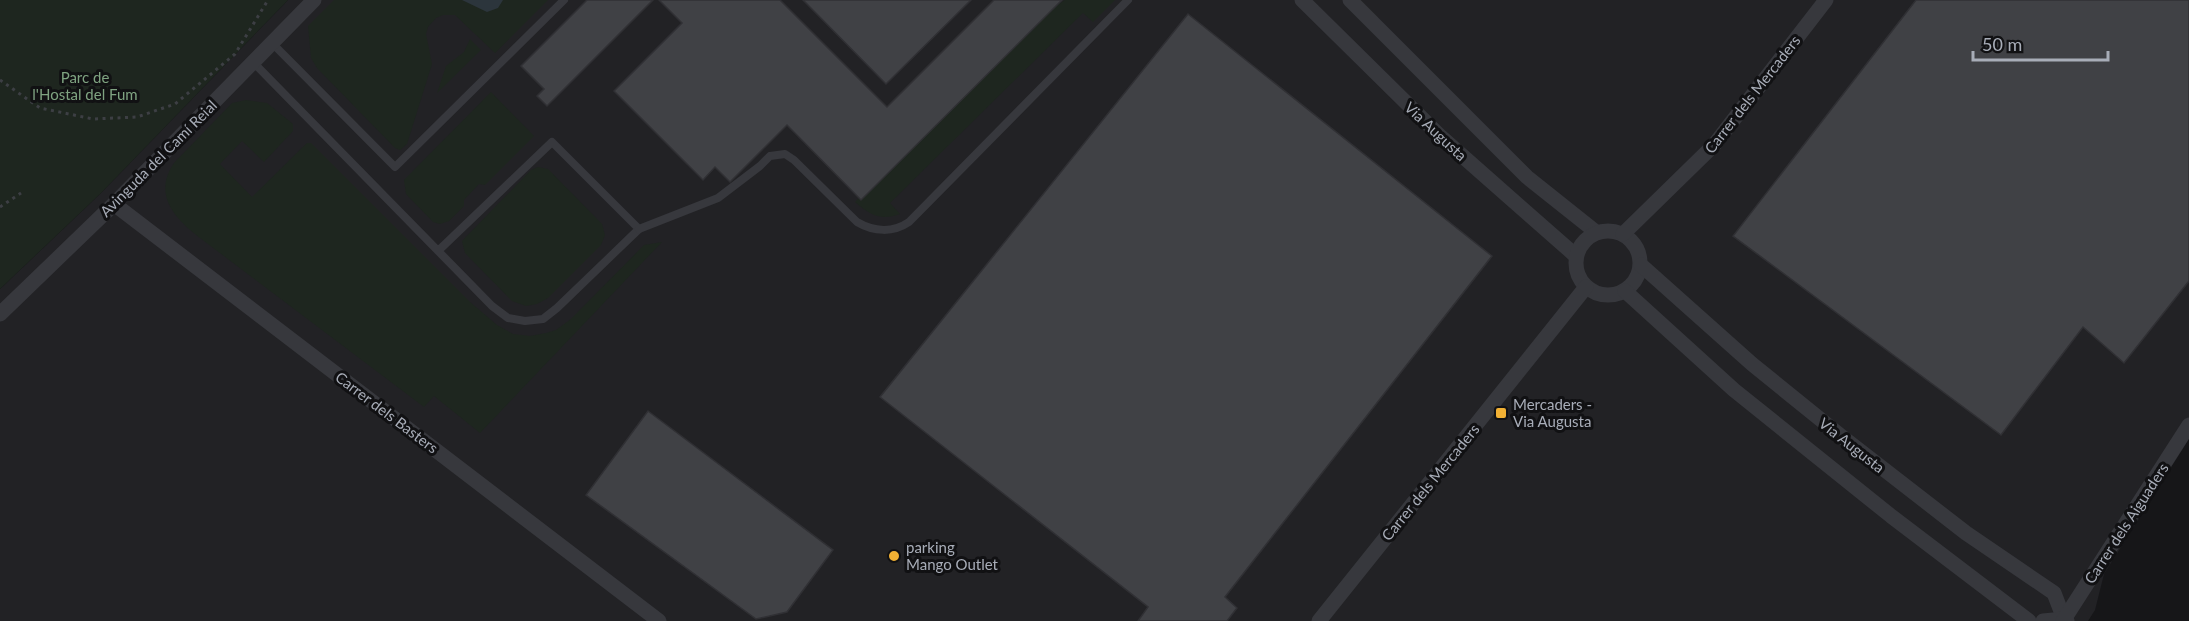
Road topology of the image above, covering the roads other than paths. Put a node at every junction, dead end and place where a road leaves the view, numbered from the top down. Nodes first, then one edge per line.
1 (314, 0) edge
2 (564, 0) edge
3 (1128, 0) edge
4 (1302, 0) edge
5 (1350, 0) edge
6 (1826, 0) edge
7 (272, 44) junction
8 (253, 62) junction
9 (114, 204) junction
10 (639, 229) junction
11 (1596, 232) junction
12 (1623, 234) junction
13 (438, 251) junction
14 (1576, 256) junction
15 (1641, 265) junction
16 (1586, 287) junction
17 (1625, 291) junction
18 (0, 314) edge
19 (2189, 425) edge
20 (2065, 620) edge
21 (659, 621) edge
22 (1319, 621) edge
23 (2029, 621) edge
24 (2043, 621) edge

1 - 7 street, Avinguda del Camí Reial
2 - 7 lane
3 - 10 lane
4 - 14 street, Via Augusta
5 - 11 street, Via Augusta
6 - 12 street, Carrer dels Mercaders
7 - 8 street, Avinguda del Camí Reial
8 - 9 street, Avinguda del Camí Reial
8 - 13 lane
9 - 18 street, Avinguda del Camí Reial
9 - 21 street, Carrer dels Basters
10 - 13 lane
10 - 13 lane
11 - 12 street
11 - 14 street
12 - 15 street
14 - 16 street
15 - 17 street
15 - 20 street, Via Augusta
16 - 17 street
16 - 22 street, Carrer dels Mercaders
17 - 23 street, Via Augusta
19 - 20 street, Carrer dels Aiguaders
20 - 24 street

